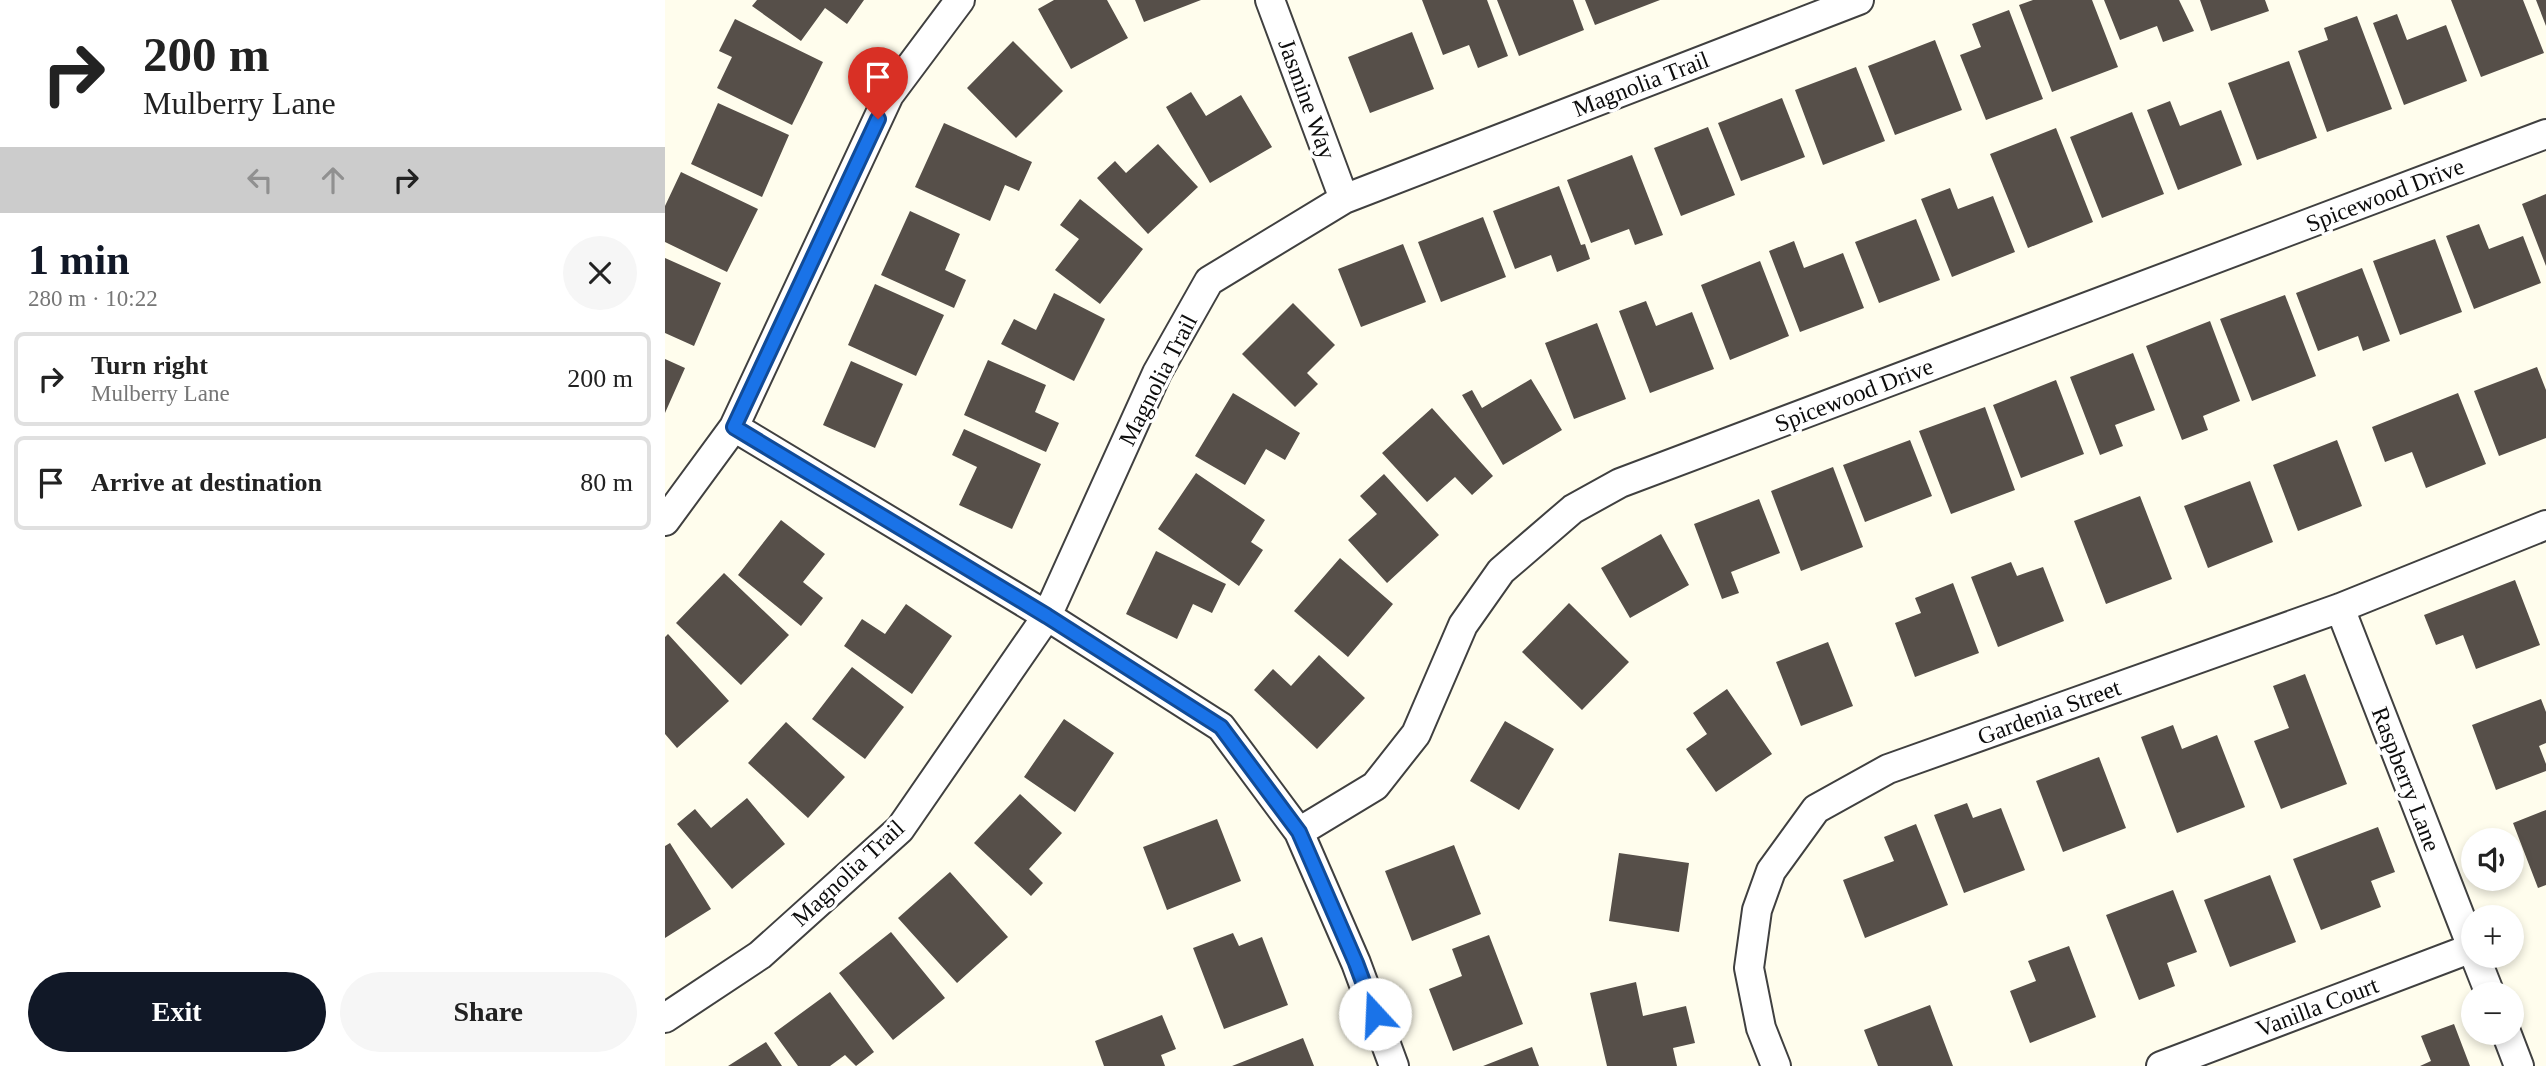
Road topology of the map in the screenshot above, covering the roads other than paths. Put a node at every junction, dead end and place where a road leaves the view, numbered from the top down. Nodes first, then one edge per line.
1 (960, 0) edge
2 (1270, 0) edge
3 (1859, 0) edge
4 (2546, 134) edge
5 (1344, 199) junction
6 (734, 427) junction
7 (665, 521) edge
8 (2546, 525) edge
9 (2340, 608) junction
10 (1047, 616) junction
11 (1299, 832) junction
12 (2461, 921) edge
13 (2461, 953) edge
14 (665, 1018) edge
15 (2510, 1045) edge
16 (1394, 1066) edge
17 (1776, 1066) edge
18 (2161, 1066) edge
19 (2519, 1066) edge

1 - 6 street
2 - 5 street, Jasmine Way
3 - 5 street, Magnolia Trail
4 - 11 street, Spicewood Drive
5 - 10 street, Magnolia Trail
6 - 7 street
6 - 10 street
8 - 9 street, Gardenia Street
9 - 12 street, Raspberry Lane
9 - 17 street, Gardenia Street
10 - 11 street
10 - 14 street, Magnolia Trail
11 - 16 street
13 - 18 street, Vanilla Court
15 - 19 street

